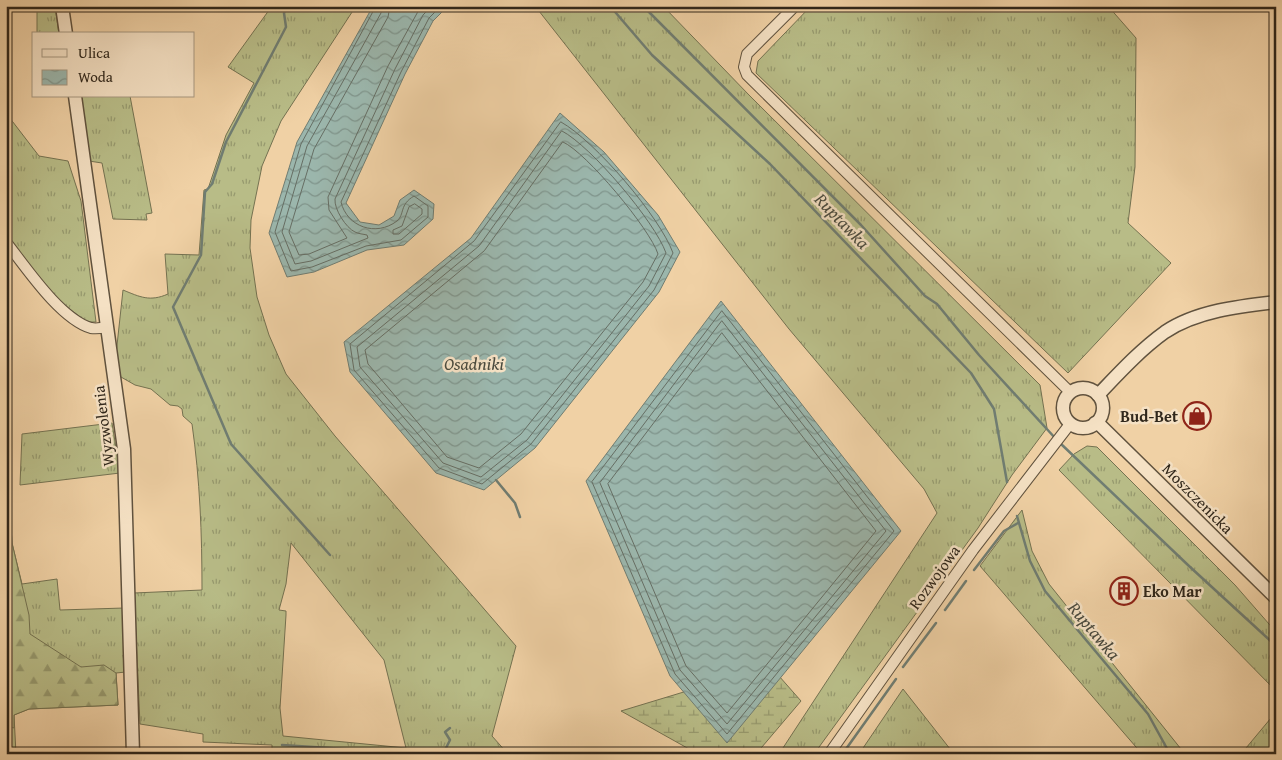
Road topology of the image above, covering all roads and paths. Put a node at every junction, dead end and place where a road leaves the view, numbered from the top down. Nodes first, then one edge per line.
1 (62, 6) edge
2 (795, 6) edge
3 (66, 32) edge
4 (75, 98) edge
5 (6, 242) edge
6 (1276, 302) edge
7 (107, 327) junction
8 (1070, 392) junction
9 (1098, 395) junction
10 (1095, 423) junction
11 (1067, 429) junction
12 (1276, 598) edge
13 (133, 754) edge
14 (829, 754) edge

1 - 3 street
2 - 8 street
4 - 7 street, Wyzwolenia
5 - 7 street
6 - 9 street
7 - 13 street, Wyzwolenia
8 - 9 street
8 - 11 street
9 - 10 street
10 - 11 street
10 - 12 street, Moszczenicka
11 - 14 street, Rozwojowa

